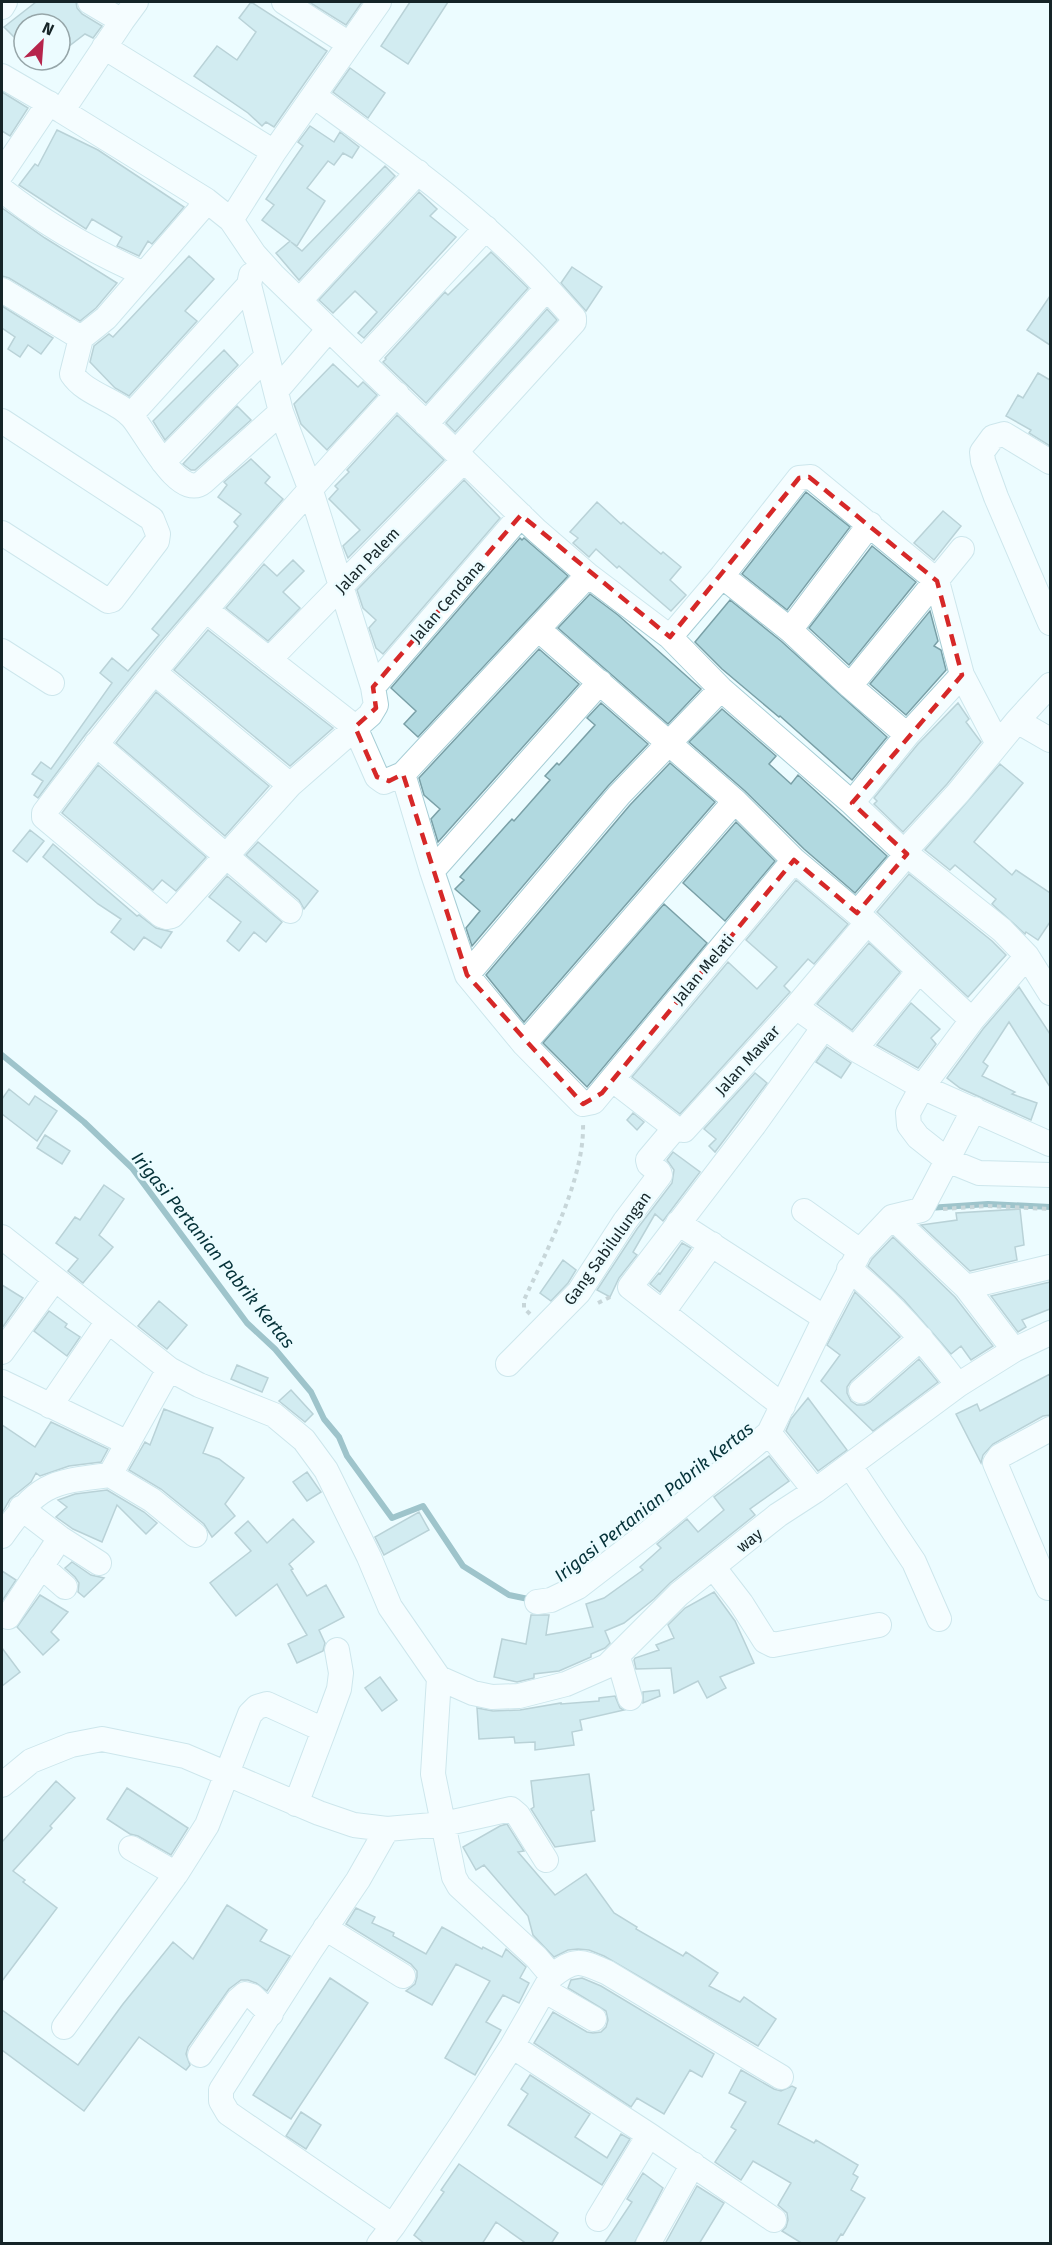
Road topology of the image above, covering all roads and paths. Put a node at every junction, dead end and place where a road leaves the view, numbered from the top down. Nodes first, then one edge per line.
1 (6, 2) edge
2 (90, 2) edge
3 (136, 2) edge
4 (284, 2) edge
5 (379, 2) edge
6 (2, 8) edge
7 (122, 21) junction
8 (349, 44) junction
9 (104, 47) junction
10 (2, 76) edge
11 (314, 96) junction
12 (55, 107) junction
13 (274, 152) junction
14 (418, 172) junction
15 (2, 173) edge
16 (2, 190) edge
17 (206, 200) junction
18 (231, 219) junction
19 (486, 228) junction
20 (254, 254) junction
21 (144, 274) junction
22 (249, 285) junction
23 (547, 288) junction
24 (2, 290) edge
25 (300, 300) junction
26 (329, 329) junction
27 (81, 339) junction
28 (266, 357) junction
29 (362, 361) junction
30 (397, 394) junction
31 (279, 401) junction
32 (131, 415) junction
33 (2, 421) edge
34 (426, 424) junction
35 (460, 456) junction
36 (163, 462) junction
37 (1050, 462) edge
38 (310, 488) junction
39 (521, 516) junction
40 (870, 524) junction
41 (2, 533) edge
42 (962, 549) dead end
43 (588, 575) junction
44 (722, 576) junction
45 (937, 580) junction
46 (340, 587) junction
47 (206, 610) junction
48 (1050, 623) edge
49 (538, 628) junction
50 (790, 630) junction
51 (670, 637) junction
52 (2, 651) edge
53 (269, 660) junction
54 (155, 673) junction
55 (962, 675) junction
56 (600, 682) junction
57 (52, 683) dead end
58 (1050, 685) edge
59 (850, 686) junction
60 (373, 687) junction
61 (721, 689) junction
62 (1017, 721) junction
63 (355, 727) junction
64 (907, 735) junction
65 (1050, 740) edge
66 (668, 742) junction
67 (96, 744) junction
68 (998, 744) junction
69 (403, 774) junction
70 (290, 785) junction
71 (735, 801) junction
72 (852, 803) junction
73 (905, 853) junction
74 (226, 856) junction
75 (794, 860) junction
76 (432, 871) junction
77 (290, 911) dead end
78 (862, 918) junction
79 (1027, 956) junction
80 (919, 971) junction
81 (467, 975) junction
82 (1050, 993) edge
83 (796, 1007) junction
84 (972, 1020) junction
85 (824, 1027) junction
86 (524, 1044) junction
87 (855, 1049) junction
88 (613, 1080) junction
89 (922, 1087) junction
90 (583, 1104) junction
91 (974, 1109) junction
92 (675, 1128) junction
93 (1050, 1144) edge
94 (947, 1160) junction
95 (1050, 1175) edge
96 (1050, 1209) edge
97 (921, 1210) junction
98 (804, 1211) dead end
99 (892, 1217) junction
100 (678, 1223) junction
101 (2, 1237) edge
102 (712, 1244) junction
103 (854, 1260) junction
104 (1050, 1267) edge
105 (54, 1280) junction
106 (630, 1287) junction
107 (966, 1287) junction
108 (593, 1306) dead end
109 (663, 1312) junction
110 (825, 1318) junction
111 (108, 1322) junction
112 (550, 1322) junction
113 (1050, 1333) edge
114 (921, 1338) junction
115 (1014, 1350) junction
116 (2, 1352) edge
117 (508, 1365) dead end
118 (169, 1369) junction
119 (2, 1383) edge
120 (958, 1385) junction
121 (861, 1391) dead end
122 (50, 1406) junction
123 (783, 1406) junction
124 (1050, 1429) edge
125 (769, 1433) junction
126 (128, 1443) junction
127 (849, 1466) junction
128 (110, 1475) junction
129 (815, 1491) junction
130 (21, 1509) junction
131 (195, 1535) dead end
132 (2, 1536) edge
133 (60, 1538) junction
134 (99, 1563) dead end
135 (41, 1566) junction
136 (714, 1568) junction
137 (64, 1587) dead end
138 (1048, 1588) dead end
139 (537, 1602) dead end
140 (8, 1617) dead end
141 (939, 1619) dead end
142 (879, 1625) dead end
143 (337, 1650) dead end
144 (618, 1657) junction
145 (440, 1678) junction
146 (630, 1698) dead end
147 (324, 1730) junction
148 (226, 1773) junction
149 (2, 1785) edge
150 (296, 1804) junction
151 (444, 1824) junction
152 (387, 1829) junction
153 (131, 1848) dead end
154 (546, 1860) dead end
155 (176, 1874) junction
156 (325, 1928) junction
157 (403, 1976) dead end
158 (548, 1983) junction
159 (271, 2014) junction
160 (594, 2019) dead end
161 (64, 2027) dead end
162 (512, 2046) junction
163 (200, 2055) dead end
164 (781, 2077) dead end
165 (649, 2135) junction
166 (693, 2164) junction
167 (598, 2219) dead end
168 (774, 2220) dead end
169 (387, 2237) edge
170 (648, 2244) edge

1 - 6 street
2 - 7 street
3 - 7 street
4 - 8 street
5 - 8 street
7 - 9 street
8 - 11 street
9 - 12 street
9 - 13 street
10 - 12 street
11 - 13 street
11 - 14 street
12 - 15 street
12 - 17 street
13 - 18 street
14 - 19 street
14 - 25 street
16 - 21 street
17 - 18 street
17 - 21 street
18 - 20 street
19 - 23 street
19 - 29 street
20 - 22 street
20 - 25 street
21 - 27 street
22 - 28 street
22 - 32 street
23 - 34 street
23 - 35 street, Jalan Palem
24 - 27 street
25 - 26 street
26 - 29 street
26 - 31 street
27 - 32 street
28 - 31 street
28 - 36 street
29 - 30 street
30 - 34 street
30 - 38 street
31 - 36 street
31 - 38 street
32 - 36 street
33 - 41 street
34 - 35 street
35 - 39 street
35 - 46 street, Jalan Palem
37 - 48 street
38 - 46 street
38 - 47 street
39 - 43 street
39 - 60 street, Jalan Cendana
40 - 44 street
40 - 45 street
40 - 50 street
42 - 45 street
43 - 49 street
43 - 51 street
44 - 50 street
44 - 51 street
45 - 55 street
45 - 59 street
46 - 53 street, Jalan Palem
46 - 60 street
47 - 53 street
47 - 54 street
49 - 56 street
49 - 69 street
50 - 59 street
51 - 61 street
52 - 57 street
53 - 63 street
54 - 67 street
54 - 70 street
55 - 64 street
55 - 68 street
56 - 66 street
56 - 76 street
58 - 62 street, Jalan Mawar
59 - 64 street
60 - 63 street
61 - 66 street
61 - 72 street
62 - 65 street
62 - 68 street, Jalan Mawar
63 - 69 street
63 - 70 street
64 - 72 street
66 - 71 street
66 - 81 street
67 - 74 street
67 - 74 street
68 - 73 street, Jalan Mawar
69 - 76 street
70 - 74 street
71 - 75 street
71 - 86 street
72 - 73 street
73 - 78 street, Jalan Mawar
73 - 79 street
74 - 77 street
75 - 78 street
75 - 88 street, Jalan Melati
76 - 81 street
78 - 80 street
78 - 83 street, Jalan Mawar
79 - 82 street
79 - 84 street
80 - 84 street
80 - 87 street
81 - 86 street
83 - 85 street
83 - 92 street, Jalan Mawar
84 - 89 street
85 - 87 street
85 - 100 street
86 - 90 street
87 - 89 street
88 - 90 street, Jalan Melati
88 - 92 street
89 - 91 street
89 - 94 street
90 - 112 path
91 - 93 street
91 - 94 street
92 - 112 street, Gang Sabilulungan
94 - 95 street
94 - 97 street
96 - 97 path
97 - 99 street
98 - 103 street
99 - 103 street
99 - 107 street
100 - 102 street
100 - 106 street
101 - 105 street
102 - 109 street
102 - 110 street
103 - 110 street
103 - 114 street
104 - 107 street
105 - 111 street
105 - 116 street
106 - 108 path
106 - 109 street
107 - 115 street
109 - 123 street
110 - 123 street
111 - 118 street
111 - 122 street
112 - 117 street, Gang Sabilulungan
113 - 115 street, way
114 - 120 street
114 - 121 street
115 - 120 street, way
118 - 126 street
118 - 145 street
119 - 122 street
120 - 127 street, way
122 - 126 street
123 - 125 street
124 - 138 street
125 - 129 street
125 - 139 street
126 - 128 street
127 - 129 street, way
127 - 141 street
128 - 130 street
128 - 131 street
129 - 136 street, way
130 - 132 street
130 - 133 street
133 - 134 street
133 - 135 street
135 - 137 street
135 - 140 street
136 - 142 street
136 - 144 street, way
143 - 147 street
144 - 145 street, way
144 - 146 street
145 - 151 street
147 - 148 street
147 - 150 street
148 - 149 street
148 - 150 street
148 - 155 street
150 - 152 street
151 - 152 street
151 - 154 street
151 - 158 street
152 - 156 street
153 - 155 street
155 - 161 street
156 - 157 street
156 - 159 street
158 - 160 street
158 - 162 street
158 - 164 street
159 - 163 street
159 - 169 street
162 - 165 street
162 - 169 street
165 - 166 street
165 - 167 street
166 - 168 street
166 - 170 street

